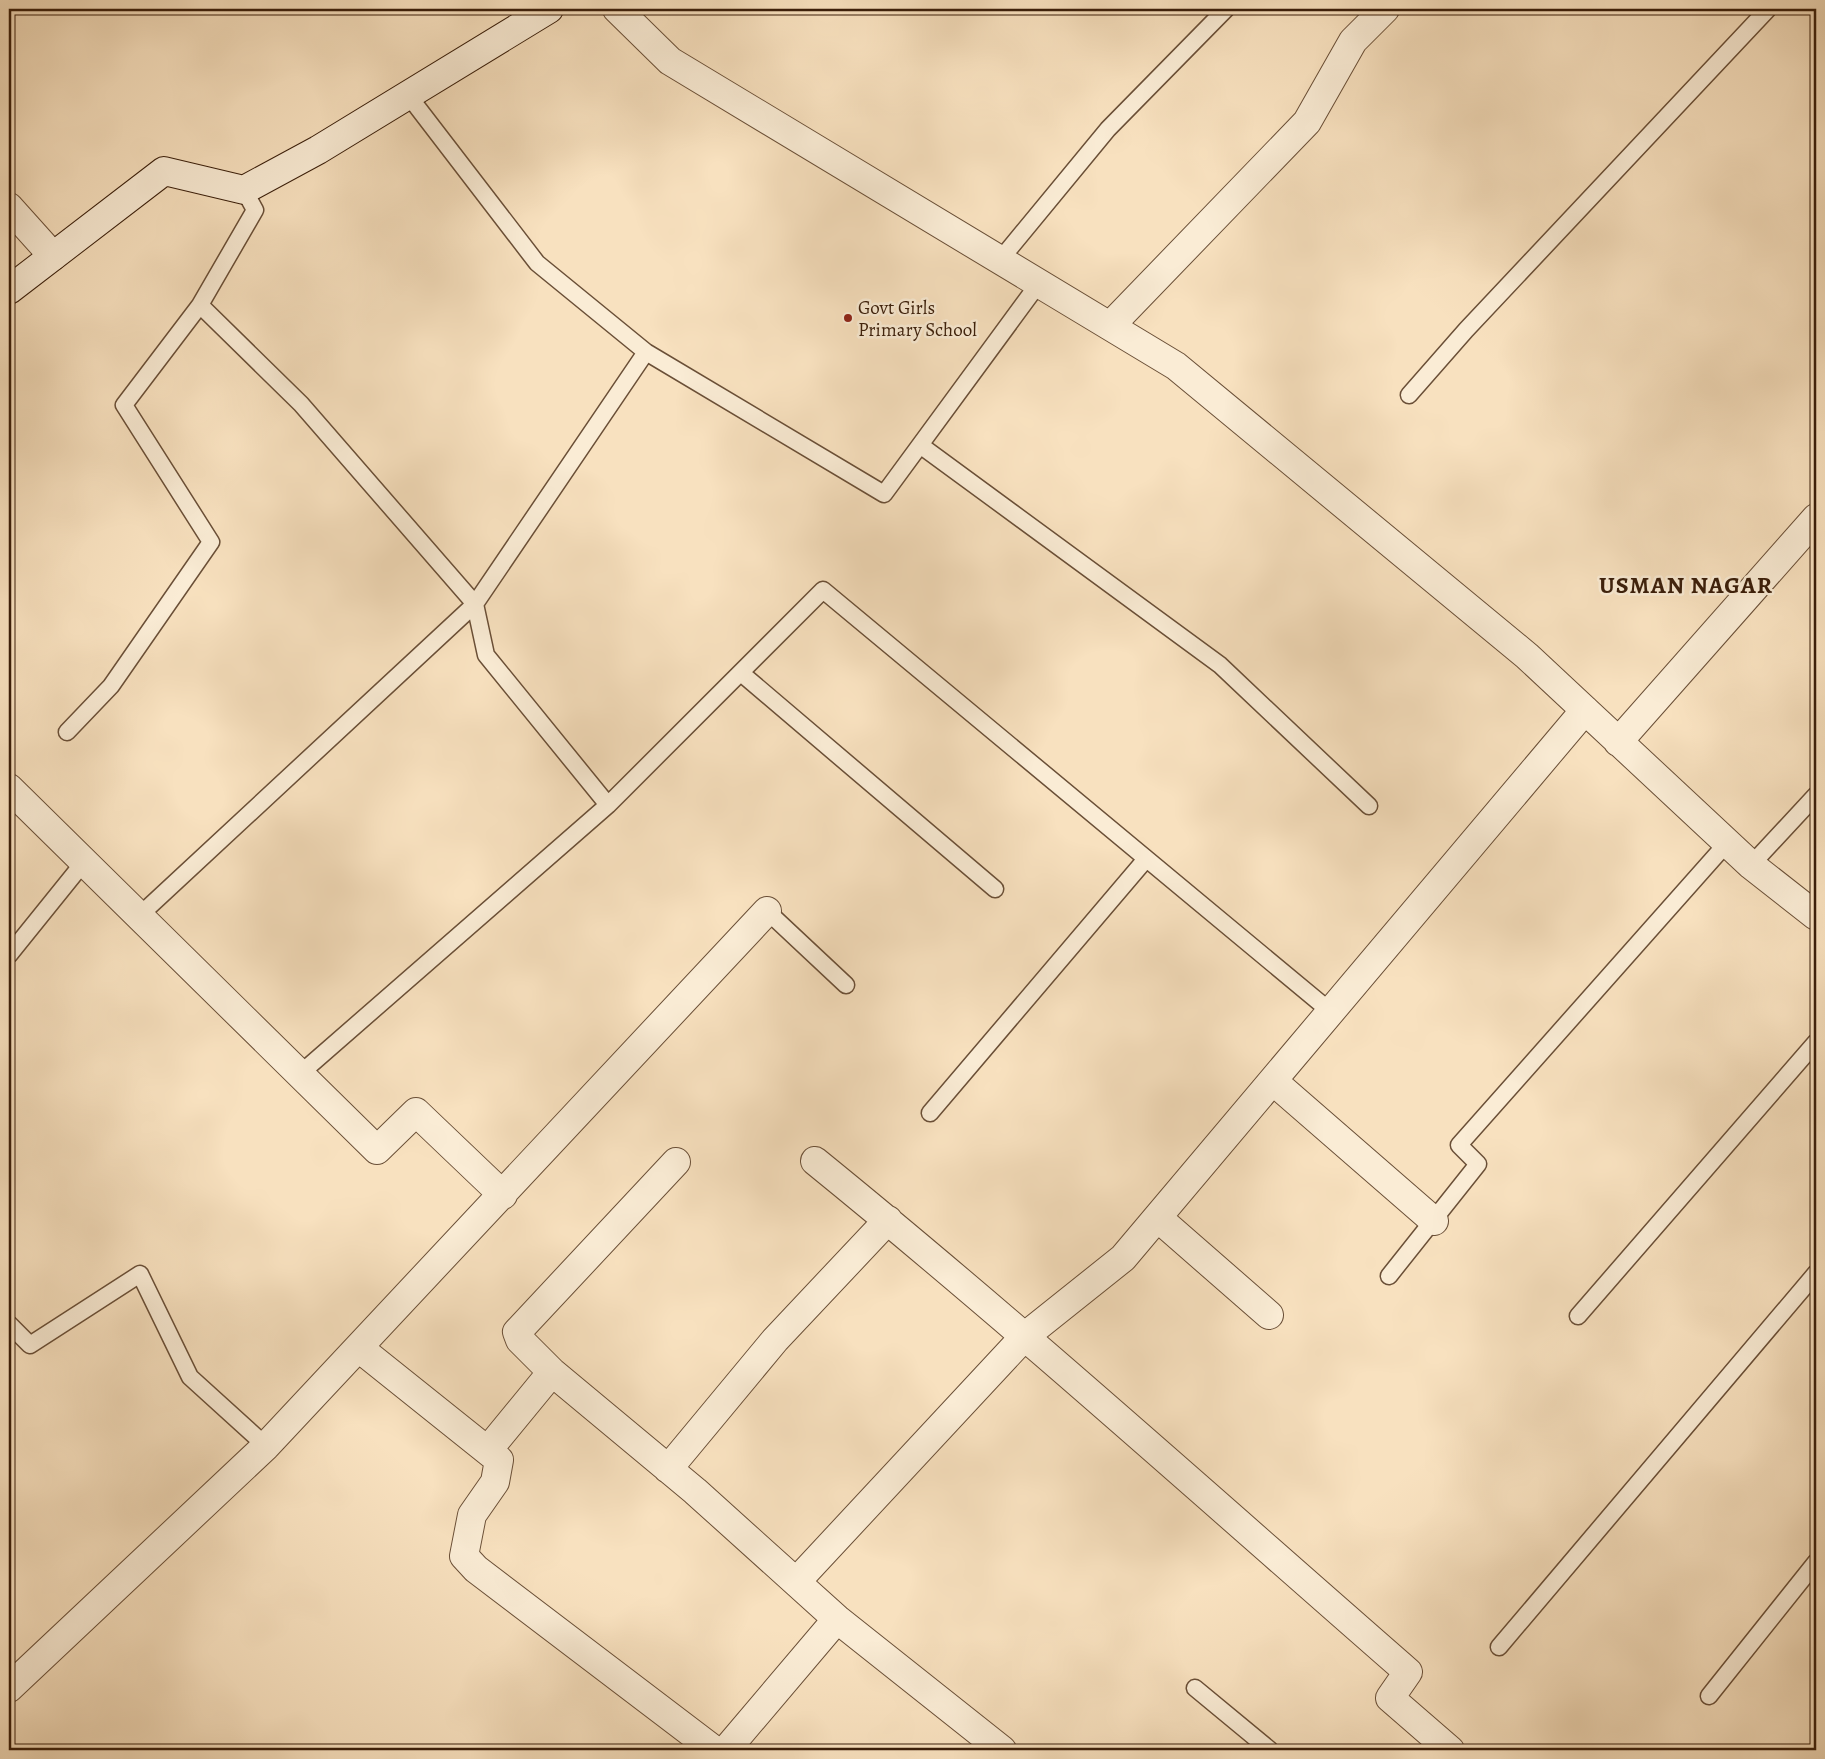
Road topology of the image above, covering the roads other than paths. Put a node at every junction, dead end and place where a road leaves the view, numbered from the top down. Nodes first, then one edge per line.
1 (549, 9) edge
2 (617, 9) edge
3 (1226, 9) edge
4 (1385, 9) edge
5 (1768, 9) edge
6 (408, 95) junction
7 (244, 190) junction
8 (9, 207) edge
9 (53, 256) junction
10 (1000, 260) junction
11 (1039, 283) junction
12 (9, 290) edge
13 (200, 306) junction
14 (1110, 326) junction
15 (646, 352) junction
16 (1409, 395) dead end
17 (920, 445) junction
18 (1816, 518) edge
19 (475, 604) junction
20 (741, 673) junction
21 (1585, 710) junction
22 (67, 732) dead end
23 (1618, 742) junction
24 (9, 788) edge
25 (1816, 794) edge
26 (608, 805) junction
27 (1369, 806) dead end
28 (1727, 843) junction
29 (1146, 859) junction
30 (84, 862) junction
31 (1751, 865) junction
32 (995, 889) dead end
33 (767, 911) joint
34 (139, 916) junction
35 (1816, 916) edge
36 (9, 955) edge
37 (846, 985) dead end
38 (1331, 1012) junction
39 (1816, 1042) edge
40 (302, 1074) junction
41 (1273, 1081) junction
42 (930, 1113) dead end
43 (815, 1161) dead end
44 (676, 1162) dead end
45 (503, 1195) junction
46 (1158, 1218) junction
47 (888, 1220) junction
48 (1434, 1221) junction
49 (1816, 1272) edge
50 (1389, 1276) dead end
51 (1269, 1315) dead end
52 (1578, 1316) dead end
53 (9, 1324) edge
54 (1024, 1337) junction
55 (359, 1348) junction
56 (552, 1372) junction
57 (266, 1446) junction
58 (488, 1450) junction
59 (668, 1469) junction
60 (1816, 1562) edge
61 (796, 1582) junction
62 (838, 1619) junction
63 (1499, 1647) dead end
64 (9, 1688) edge
65 (1195, 1688) dead end
66 (1709, 1696) dead end
67 (1264, 1748) edge
68 (714, 1750) edge
69 (726, 1750) edge
70 (1002, 1750) edge
71 (1450, 1750) edge

1 - 6 street
2 - 10 street
3 - 10 lane
4 - 14 street
5 - 16 lane
6 - 7 street
6 - 15 lane
7 - 9 street
7 - 13 lane
8 - 9 street
9 - 12 street
10 - 11 street
11 - 14 street
11 - 17 lane
13 - 19 lane
13 - 22 lane
14 - 21 street
15 - 17 lane
15 - 19 lane
17 - 27 lane
18 - 23 street
19 - 26 lane
19 - 34 lane
20 - 26 lane
20 - 29 lane
20 - 32 lane
21 - 23 street
21 - 38 street
23 - 28 street
24 - 30 street
25 - 31 lane
26 - 40 lane
28 - 31 street
28 - 48 lane
29 - 38 lane
29 - 42 lane
30 - 34 street
30 - 36 lane
31 - 35 street
33 - 37 lane
33 - 45 street
34 - 40 street
38 - 41 street
39 - 52 lane
40 - 45 street
41 - 46 street
41 - 48 street
43 - 47 street
44 - 56 street
45 - 55 street
46 - 51 street
46 - 54 street
47 - 54 street
47 - 59 street
48 - 50 lane
49 - 63 lane
53 - 57 lane
54 - 61 street
54 - 71 street
55 - 57 street
55 - 58 street
56 - 58 street
56 - 59 street
57 - 64 street
58 - 68 street
59 - 61 street
60 - 66 lane
61 - 62 street
62 - 69 street
62 - 70 street
65 - 67 lane

